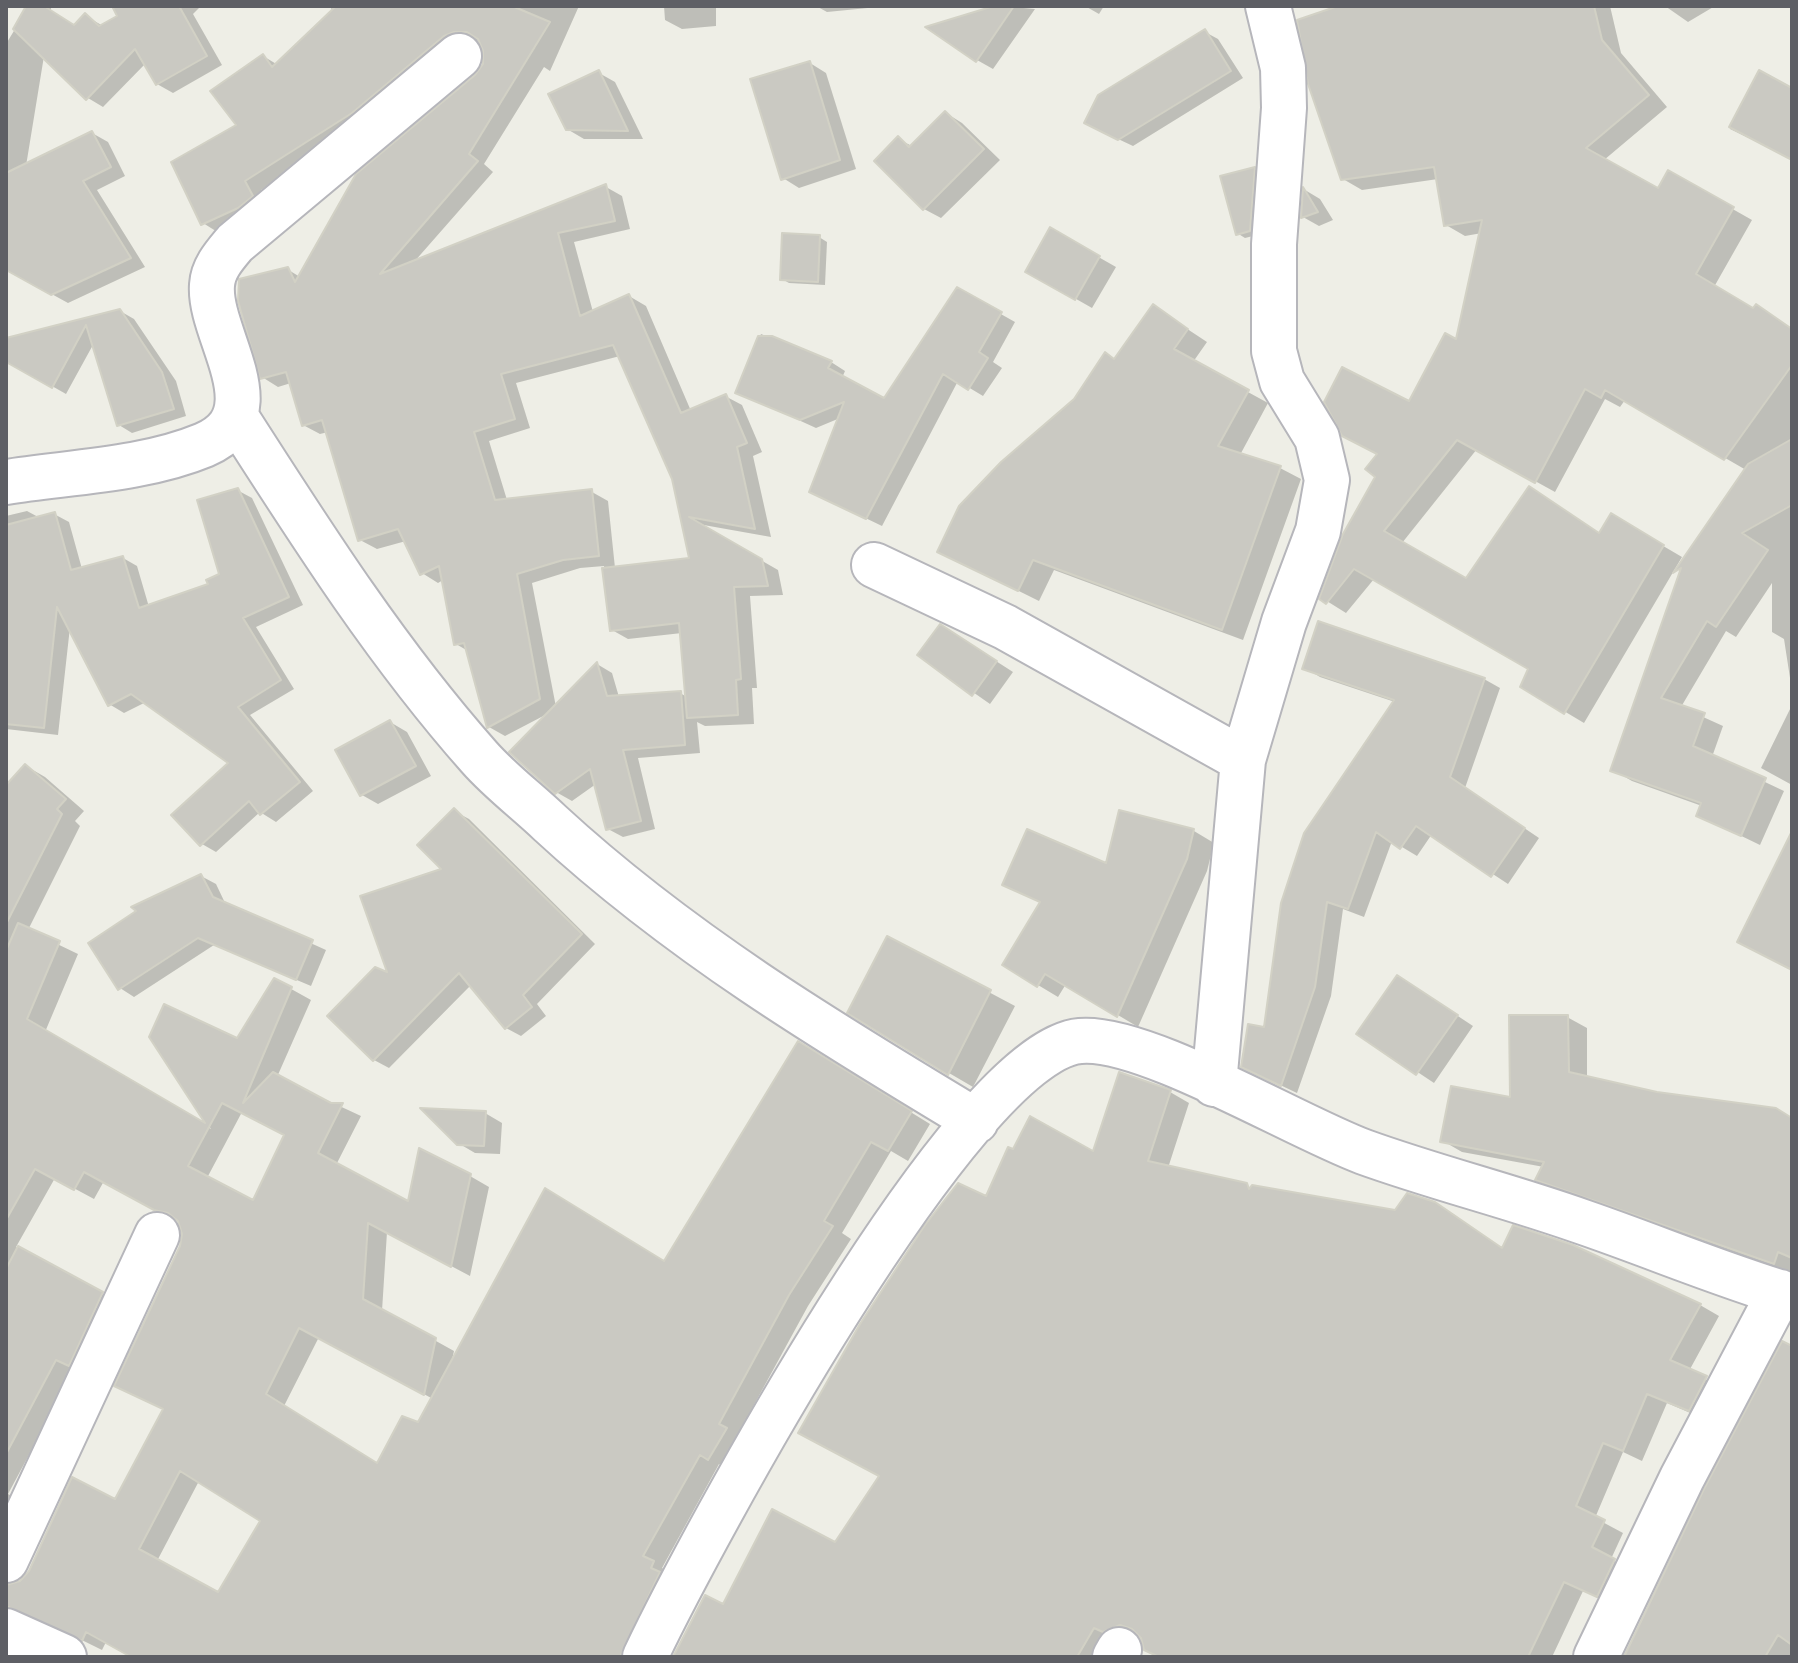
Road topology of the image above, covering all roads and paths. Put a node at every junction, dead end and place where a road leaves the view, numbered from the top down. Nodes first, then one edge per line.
1 (1268, 6) edge
2 (459, 56) dead end
3 (236, 417) junction
4 (6, 482) edge
5 (874, 565) dead end
6 (1243, 760) junction
7 (1214, 1084) junction
8 (976, 1121) junction
9 (157, 1235) dead end
10 (1786, 1294) edge
11 (6, 1560) edge
12 (6, 1631) edge
13 (64, 1657) edge
14 (645, 1657) edge
15 (1596, 1657) edge

1 - 6 street
2 - 3 street
3 - 4 street
3 - 8 street
5 - 6 street
6 - 7 street
7 - 8 street
7 - 10 street
8 - 14 street
9 - 11 street
10 - 15 street
12 - 13 street

